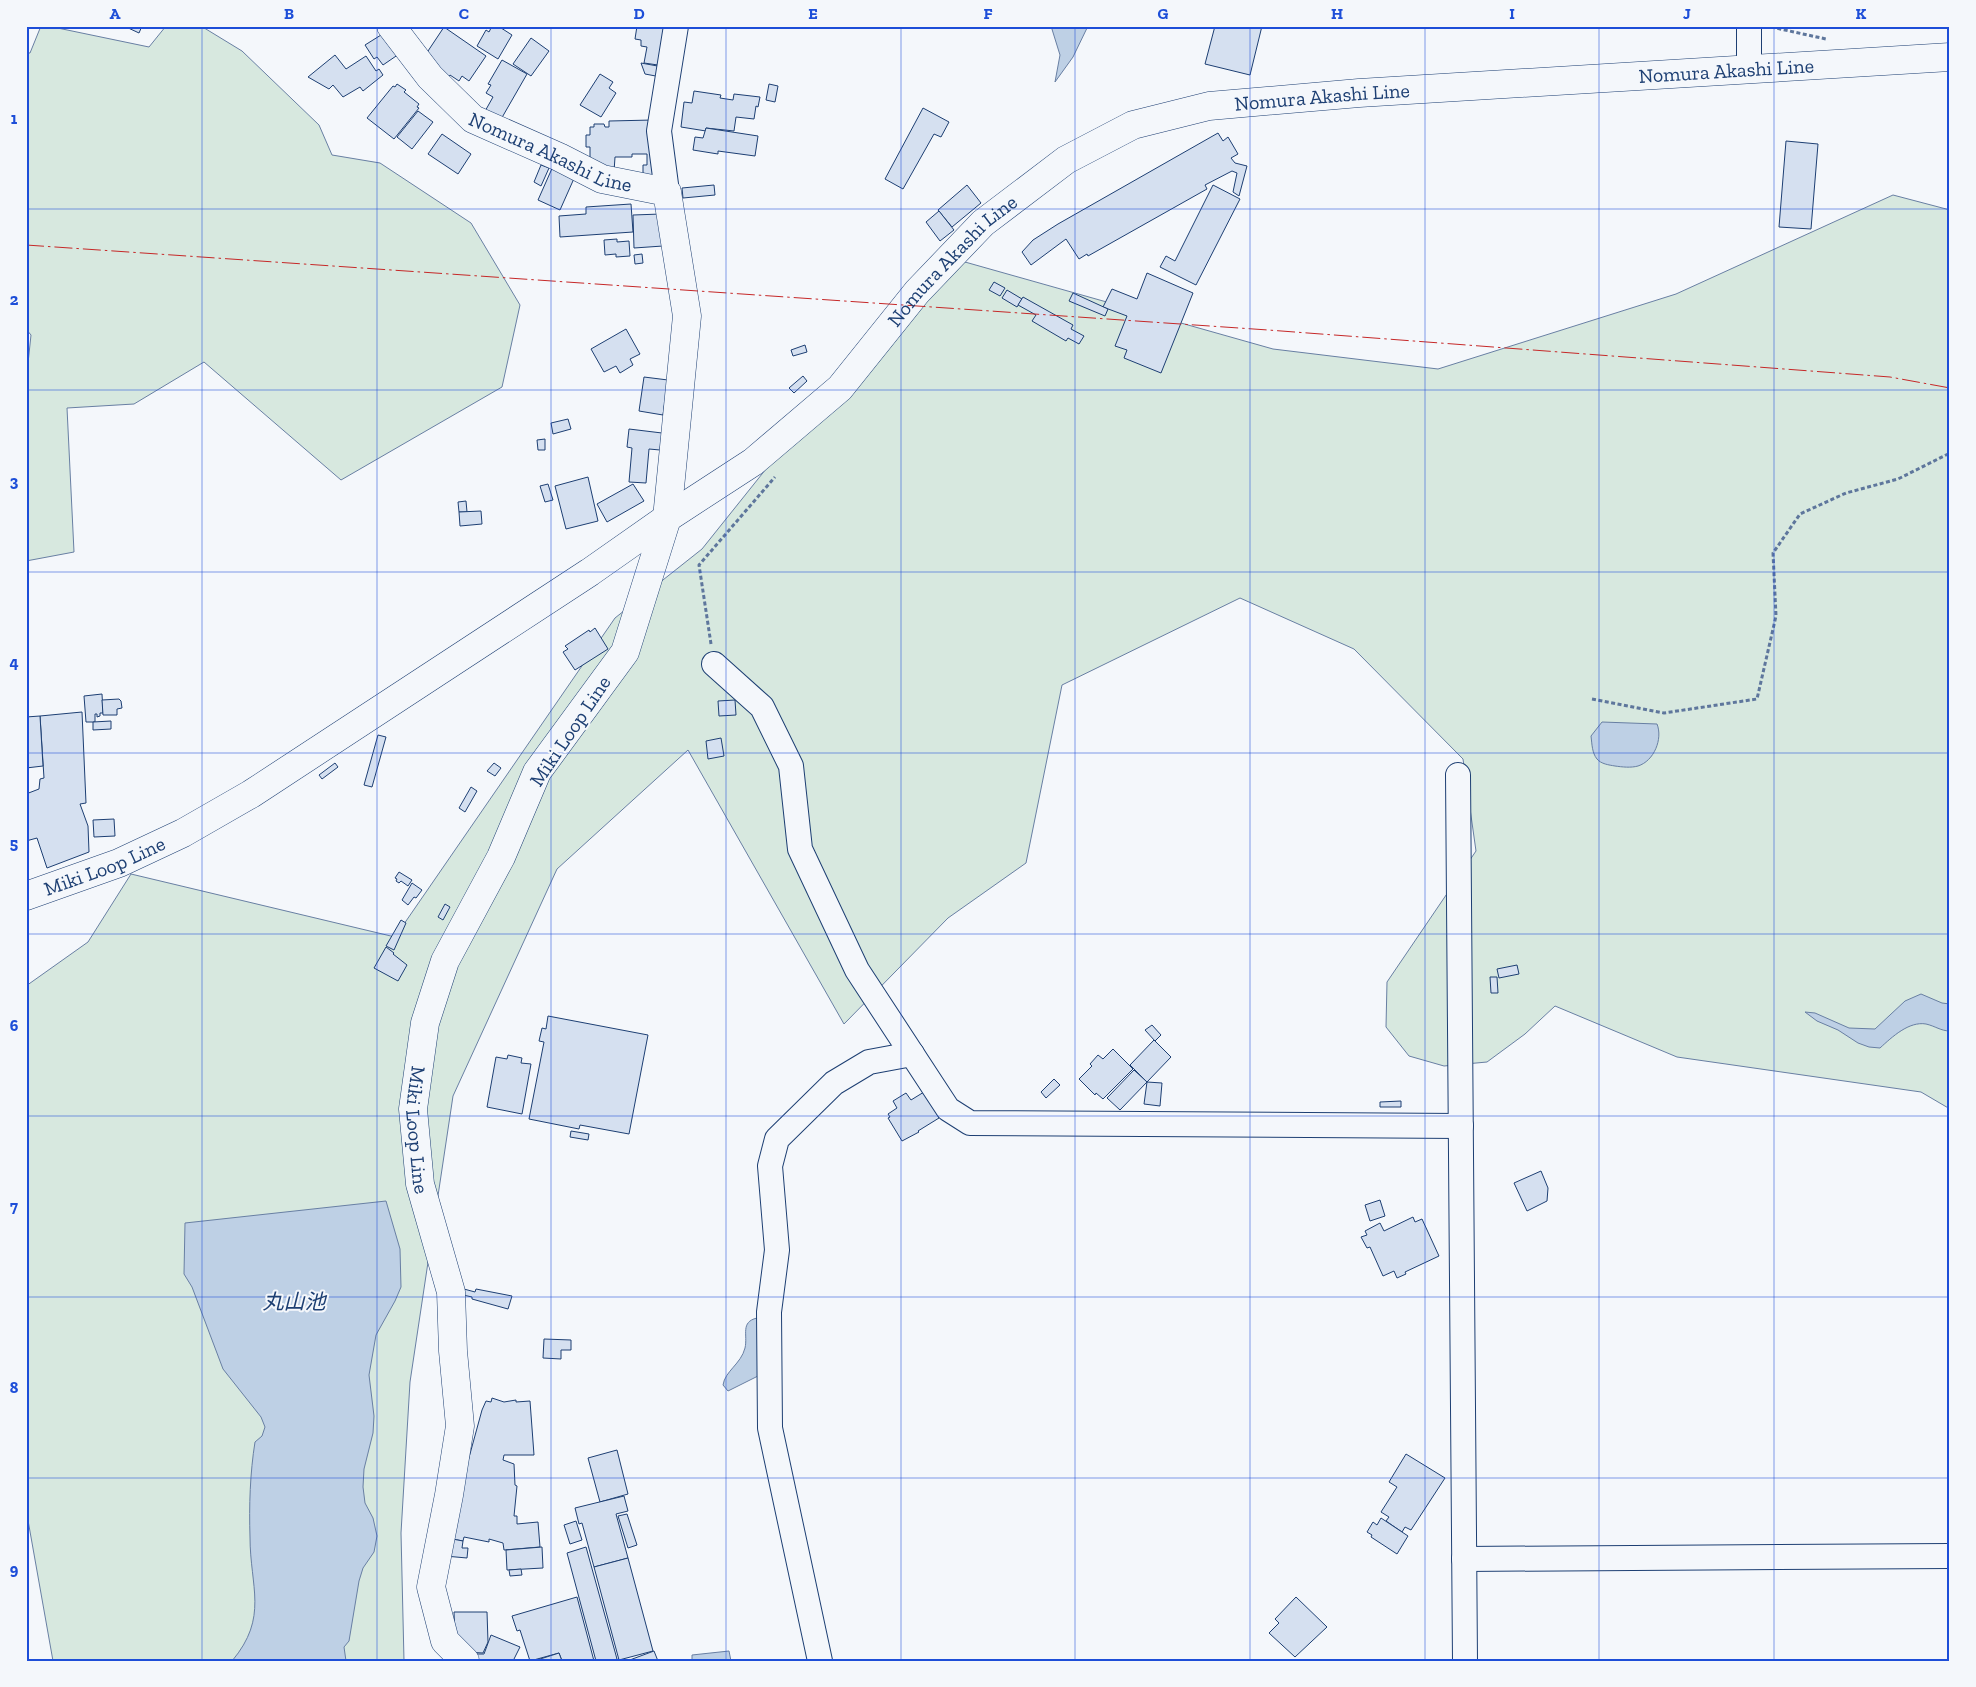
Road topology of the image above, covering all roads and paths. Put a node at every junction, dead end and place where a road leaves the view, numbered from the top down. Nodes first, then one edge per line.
1 (391, 26) edge
2 (676, 26) edge
3 (1749, 26) edge
4 (1766, 26) edge
5 (1830, 40) dead end
6 (1950, 57) edge
7 (1749, 69) junction
8 (667, 192) junction
9 (774, 444) junction
10 (1950, 453) edge
11 (667, 518) junction
12 (714, 664) joint
13 (1592, 699) dead end
14 (1458, 775) dead end
15 (26, 896) edge
16 (912, 1054) junction
17 (1461, 1126) junction
18 (1950, 1556) edge
19 (1464, 1559) junction
20 (465, 1661) edge
21 (820, 1661) edge
22 (1464, 1661) edge

1 - 8 main road, Nomura Akashi Line
2 - 8 street
3 - 7 street
4 - 5 path
6 - 7 main road, Nomura Akashi Line
7 - 9 main road, Nomura Akashi Line
8 - 11 main road
9 - 11 main road, Nomura Akashi Line
9 - 12 path
10 - 13 path
11 - 15 main road, Miki Loop Line
11 - 20 main road, Miki Loop Line
12 - 16 street
14 - 17 street
16 - 17 street
16 - 21 street
17 - 19 street
18 - 19 street
19 - 22 street

